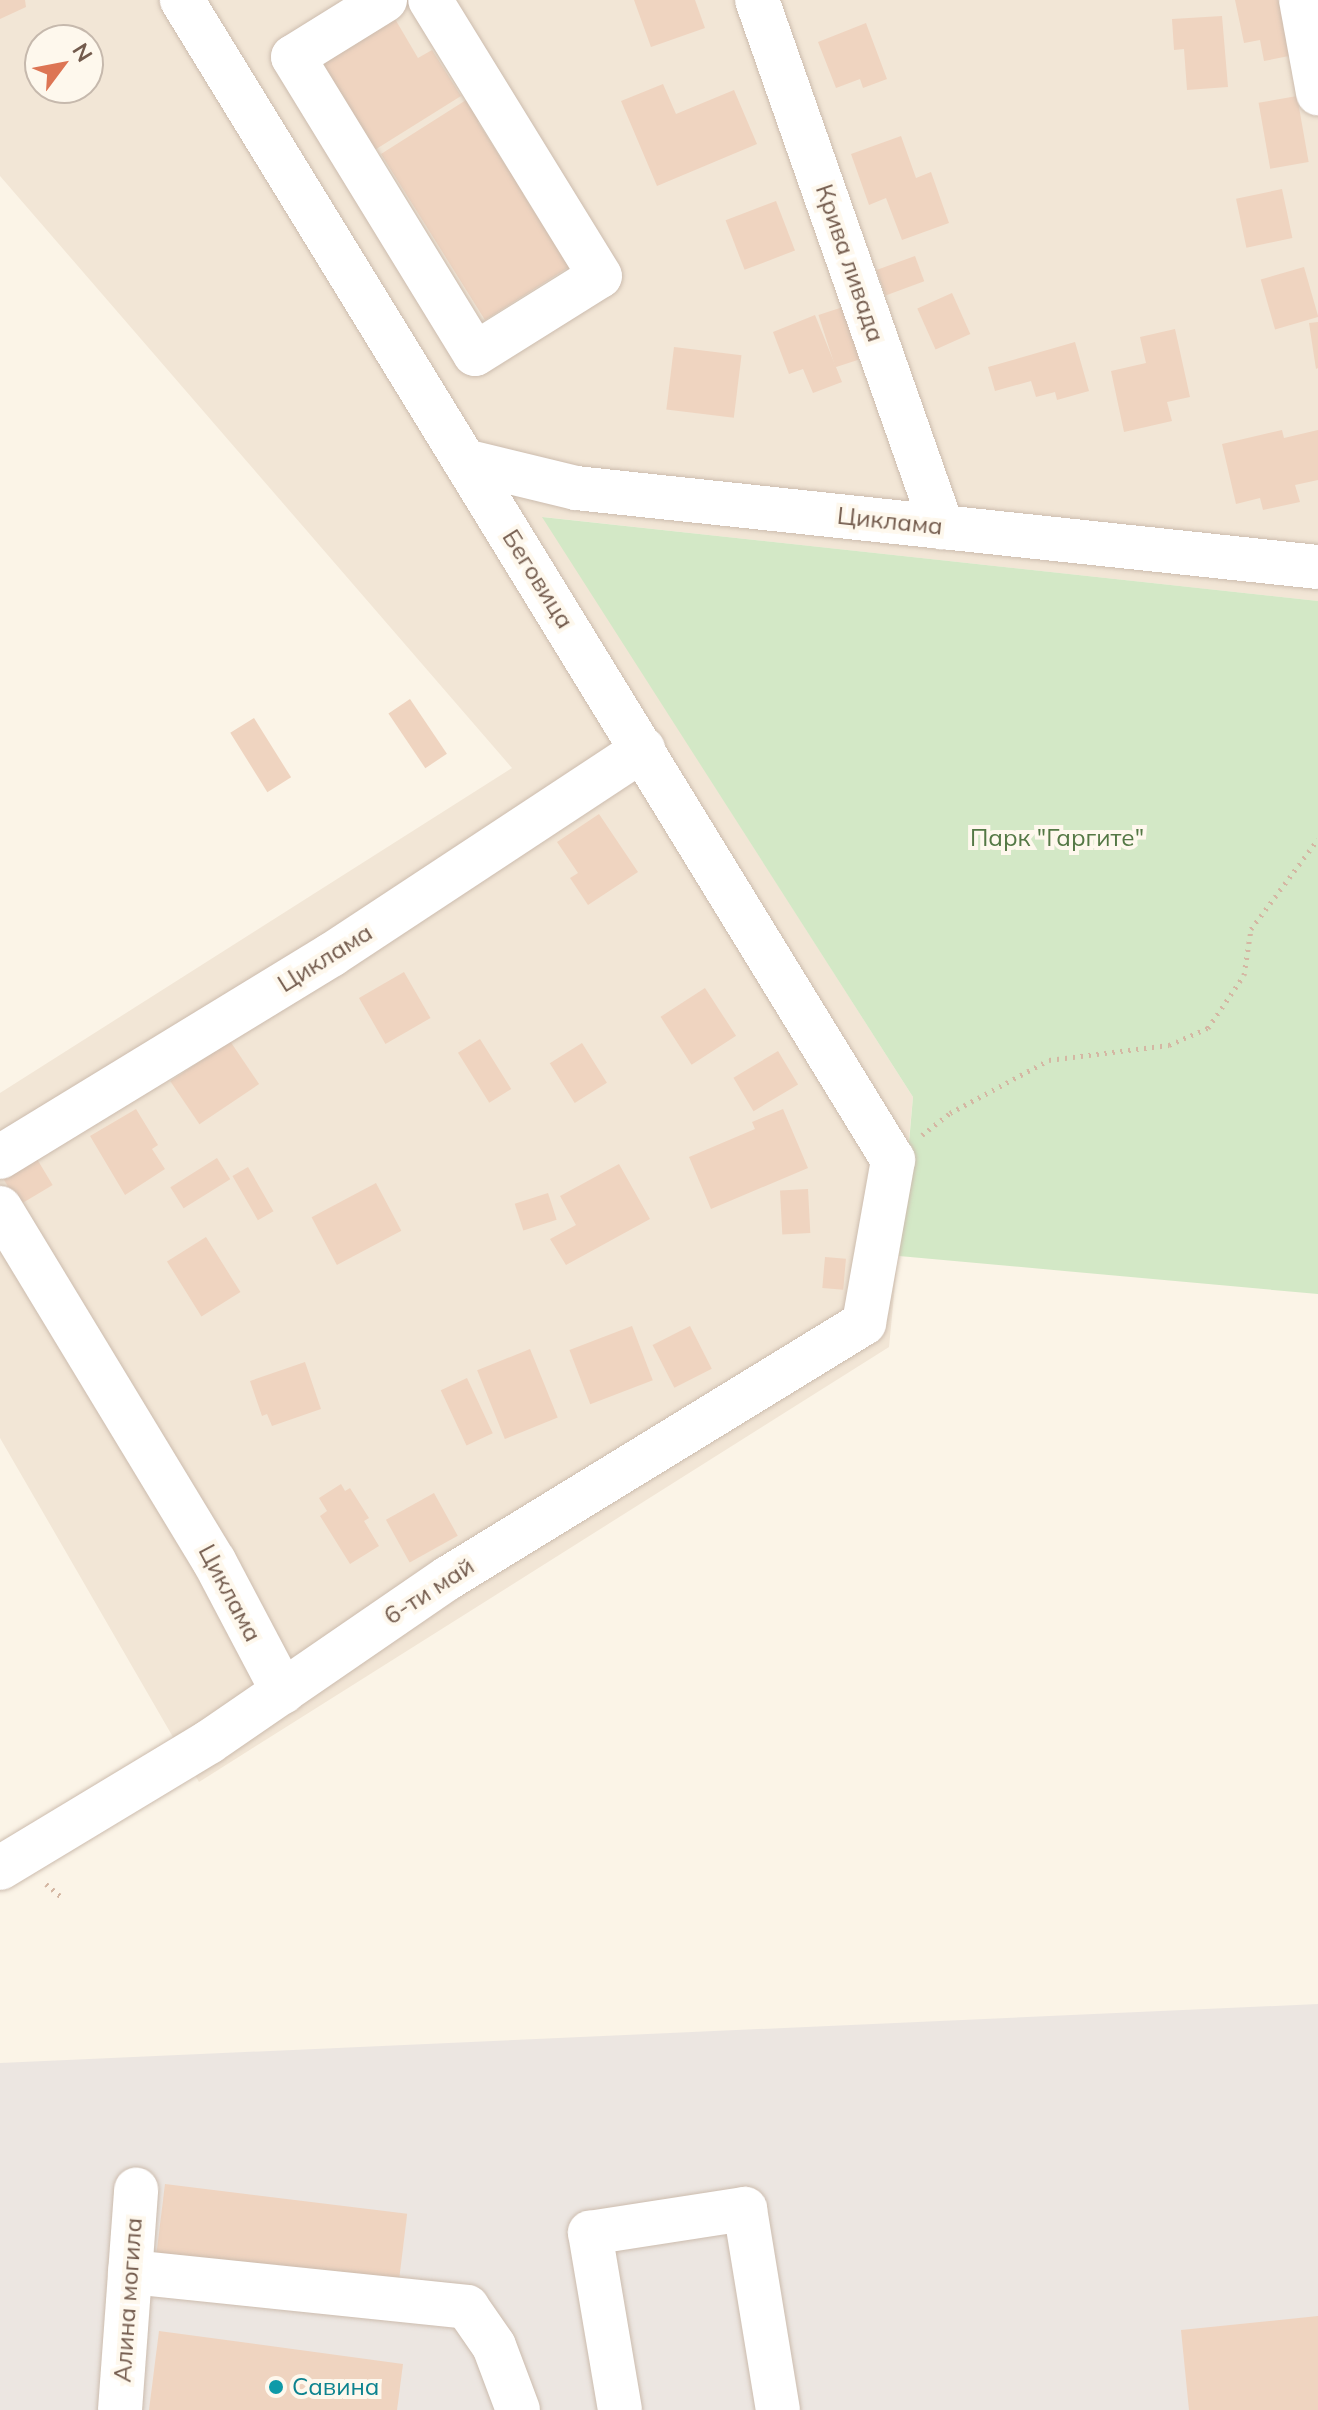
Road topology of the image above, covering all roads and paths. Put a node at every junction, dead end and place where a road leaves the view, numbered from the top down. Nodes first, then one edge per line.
1 (182, 0) edge
2 (385, 0) edge
3 (430, 0) edge
4 (757, 0) edge
5 (1301, 0) edge
6 (1318, 93) edge
7 (331, 119) junction
8 (278, 155) junction
9 (465, 461) junction
10 (942, 527) junction
11 (1318, 567) edge
12 (643, 749) junction
13 (1318, 839) edge
14 (0, 1157) edge
15 (893, 1160) junction
16 (0, 1208) edge
17 (283, 1692) junction
18 (0, 1868) edge
19 (136, 2190) dead end
20 (130, 2272) junction
21 (120, 2410) edge
22 (518, 2410) edge
23 (620, 2410) edge
24 (778, 2410) edge

1 - 8 street, Беговица
2 - 7 street
3 - 7 street
4 - 10 street, Крива ливада
5 - 6 street
7 - 8 street
8 - 9 street, Беговица
9 - 10 street, Циклама
9 - 12 street, Беговица
10 - 11 street, Циклама
12 - 14 street, Циклама
12 - 15 street, Беговица
13 - 15 path
15 - 17 street, 6-ти май
16 - 17 street, Циклама
17 - 18 street, 6-ти май
19 - 20 street, Алина могила
20 - 21 street, Алина могила
20 - 22 street
23 - 24 street

